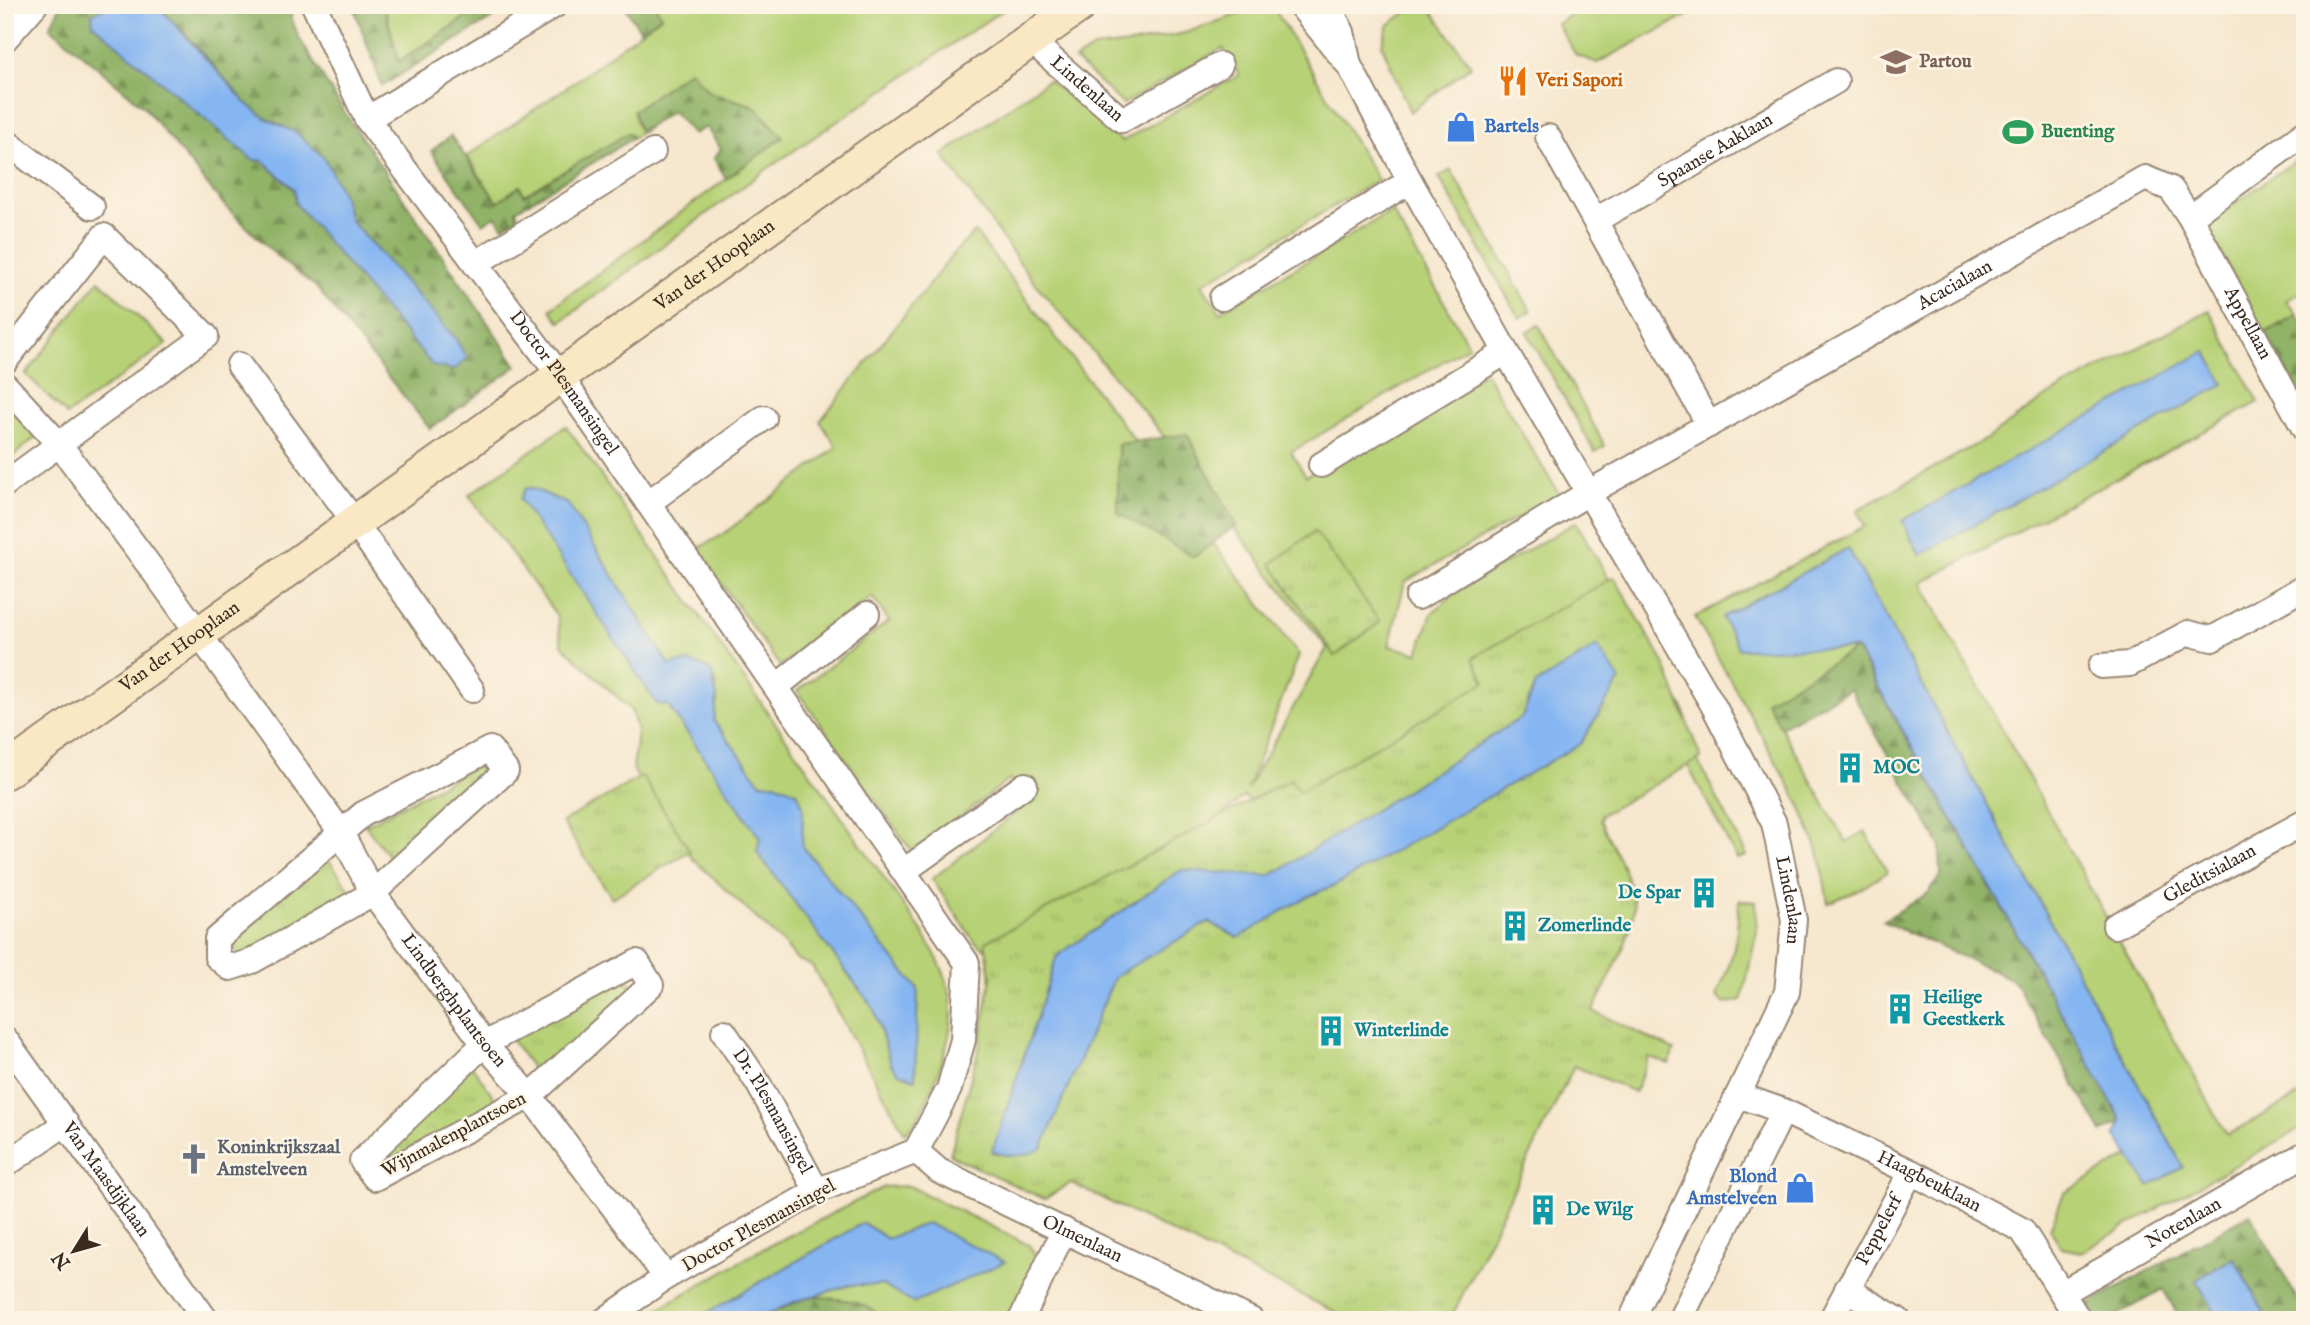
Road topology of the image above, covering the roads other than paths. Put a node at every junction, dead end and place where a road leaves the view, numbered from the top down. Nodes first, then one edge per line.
1 (35, 5) edge
2 (314, 5) edge
3 (555, 5) edge
4 (1300, 5) edge
5 (1328, 5) edge
6 (1078, 6) edge
7 (5, 39) edge
8 (1030, 40) junction
9 (1220, 65) dead end
10 (1349, 65) junction
11 (1836, 81) dead end
12 (368, 119) junction
13 (2305, 133) edge
14 (1548, 137) dead end
15 (5, 141) edge
16 (653, 152) dead end
17 (1410, 181) junction
18 (92, 207) dead end
19 (2190, 217) junction
20 (1596, 220) junction
21 (475, 264) junction
22 (1222, 298) dead end
23 (1506, 352) junction
24 (5, 361) edge
25 (239, 365) dead end
26 (560, 376) junction
27 (5, 385) edge
28 (764, 418) dead end
29 (1709, 425) junction
30 (2305, 430) edge
31 (60, 444) junction
32 (1321, 464) dead end
33 (5, 484) edge
34 (1588, 493) junction
35 (648, 503) junction
36 (356, 524) junction
37 (2305, 587) edge
38 (1418, 597) dead end
39 (867, 614) dead end
40 (198, 633) junction
41 (2101, 666) dead end
42 (776, 687) junction
43 (472, 690) dead end
44 (5, 772) edge
45 (1025, 785) dead end
46 (2305, 822) edge
47 (340, 831) junction
48 (904, 871) junction
49 (373, 893) junction
50 (2115, 926) dead end
51 (724, 1032) dead end
52 (5, 1039) edge
53 (484, 1044) junction
54 (1738, 1095) junction
55 (530, 1096) junction
56 (1783, 1111) junction
57 (66, 1123) junction
58 (916, 1151) junction
59 (2305, 1154) edge
60 (5, 1165) edge
61 (1911, 1172) junction
62 (817, 1191) junction
63 (1063, 1230) junction
64 (638, 1242) joint
65 (666, 1277) junction
66 (1847, 1289) junction
67 (2064, 1292) junction
68 (200, 1317) edge
69 (604, 1320) edge
70 (1021, 1320) edge
71 (1251, 1320) edge
72 (1632, 1320) edge
73 (1680, 1320) edge
74 (1831, 1320) edge
75 (1898, 1320) edge
76 (2079, 1320) edge

1 - 7 street
2 - 12 street, Doctor Plesmansingel
3 - 12 street
4 - 10 street, Lindenlaan
5 - 10 street, Lindenlaan
6 - 8 street, Van der Hooplaan
8 - 9 street, Lindenlaan
8 - 26 street, Van der Hooplaan
10 - 17 street, Lindenlaan
11 - 20 street, Spaanse Aaklaan
12 - 21 street, Doctor Plesmansingel
13 - 19 street
14 - 20 street
15 - 18 street
16 - 21 street
17 - 22 street
17 - 23 street, Lindenlaan
19 - 29 street, Acacialaan
19 - 30 street, Appellaan
20 - 29 street
21 - 26 street, Doctor Plesmansingel
23 - 32 street
23 - 34 street, Lindenlaan
24 - 31 street
25 - 36 street
26 - 35 street, Doctor Plesmansingel
26 - 36 street, Van der Hooplaan
27 - 31 street, Lindberghplantsoen
28 - 35 street
29 - 34 street, Acacialaan
31 - 33 street
31 - 40 street, Lindberghplantsoen
34 - 38 street
34 - 54 street, Lindenlaan
35 - 42 street, Doctor Plesmansingel
36 - 40 street, Van der Hooplaan
36 - 43 street
37 - 41 street
39 - 42 street
40 - 44 street, Van der Hooplaan
40 - 47 street, Lindberghplantsoen
42 - 48 street, Doctor Plesmansingel
45 - 48 street
46 - 50 street, Gleditsialaan
47 - 49 street, Lindberghplantsoen
47 - 49 street
47 - 49 street
48 - 58 street, Doctor Plesmansingel
49 - 53 street, Lindberghplantsoen
51 - 62 street, Dr. Plesmansingel
52 - 57 street, Van Maasdijklaan
53 - 55 street, Lindberghplantsoen
53 - 55 street, Wijnmalenplantsoen
53 - 55 street, Wijnmalenplantsoen
54 - 56 street, Haagbeuklaan
54 - 72 street, Lindenlaan
55 - 64 street, Lindberghplantsoen
56 - 61 street, Haagbeuklaan
56 - 73 street
57 - 60 street
57 - 68 street, Van Maasdijklaan
58 - 62 street, Doctor Plesmansingel
58 - 63 street, Olmenlaan
59 - 67 street, Notenlaan
61 - 66 street, Peppelerf
61 - 67 street, Haagbeuklaan
62 - 65 street, Doctor Plesmansingel
63 - 70 street
63 - 71 street, Olmenlaan
64 - 65 street, Doctor Plesmansingel
65 - 69 street, Doctor Plesmansingel
66 - 74 street, Peppelerf
66 - 75 street, Peppelerf
67 - 76 street, Haagbeuklaan

